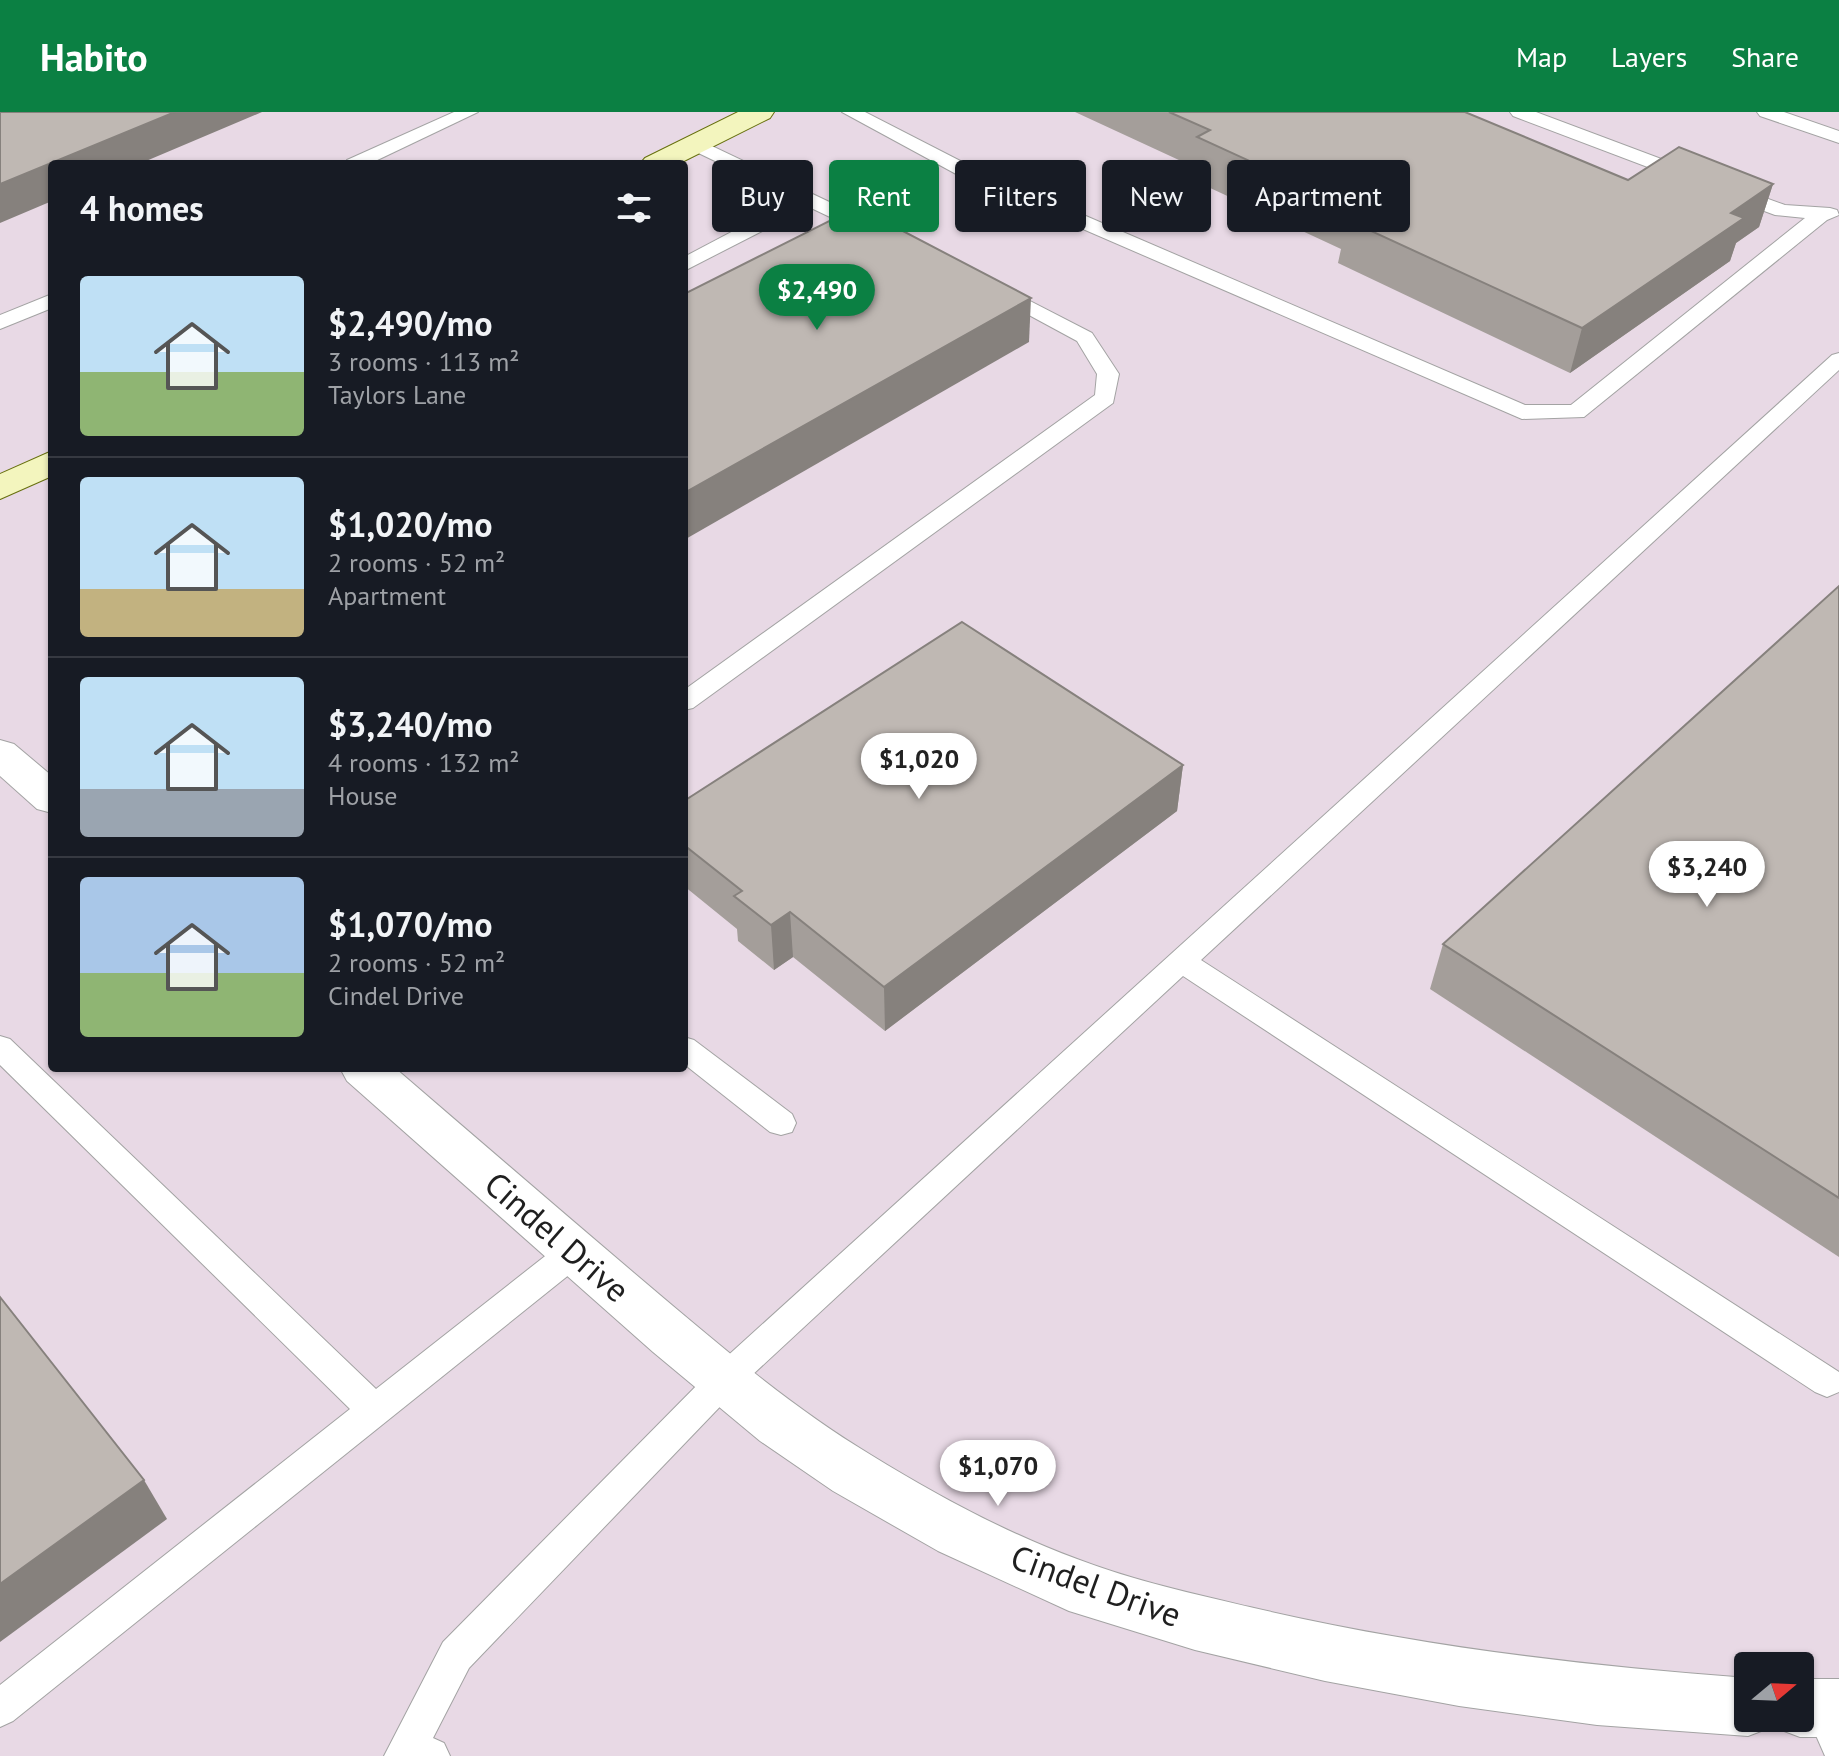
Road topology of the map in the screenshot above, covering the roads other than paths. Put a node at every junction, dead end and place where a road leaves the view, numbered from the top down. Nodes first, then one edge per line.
1 (469, 112) edge
2 (760, 112) edge
3 (851, 112) edge
4 (1519, 112) edge
5 (1766, 112) edge
6 (1839, 137) edge
7 (695, 144) junction
8 (363, 160) edge
9 (663, 160) edge
10 (728, 160) edge
11 (813, 201) edge
12 (1831, 214) edge
13 (746, 232) edge
14 (893, 239) edge
15 (688, 263) edge
16 (977, 280) edge
17 (48, 302) edge
18 (0, 323) edge
19 (1839, 359) edge
20 (48, 464) edge
21 (0, 488) edge
22 (688, 699) edge
23 (0, 754) edge
24 (48, 796) edge
25 (1181, 961) junction
26 (0, 1047) edge
27 (688, 1051) edge
28 (368, 1072) edge
29 (781, 1123) dead end
30 (574, 1252) junction
31 (724, 1380) junction
32 (1827, 1382) dead end
33 (374, 1410) junction
34 (1734, 1706) edge
35 (0, 1708) edge
36 (414, 1753) edge

1 - 8 lane
2 - 7 street
3 - 12 lane
4 - 12 lane
5 - 6 lane
7 - 9 street
7 - 10 lane
11 - 14 lane
13 - 15 lane
16 - 22 lane
17 - 18 lane
19 - 25 lane
20 - 21 street
23 - 24 street
25 - 31 lane
25 - 32 lane
26 - 33 lane
27 - 29 lane
28 - 30 street, Cindel Drive
30 - 31 street, Cindel Drive
30 - 33 lane
31 - 34 street, Cindel Drive
31 - 36 lane
33 - 35 lane

